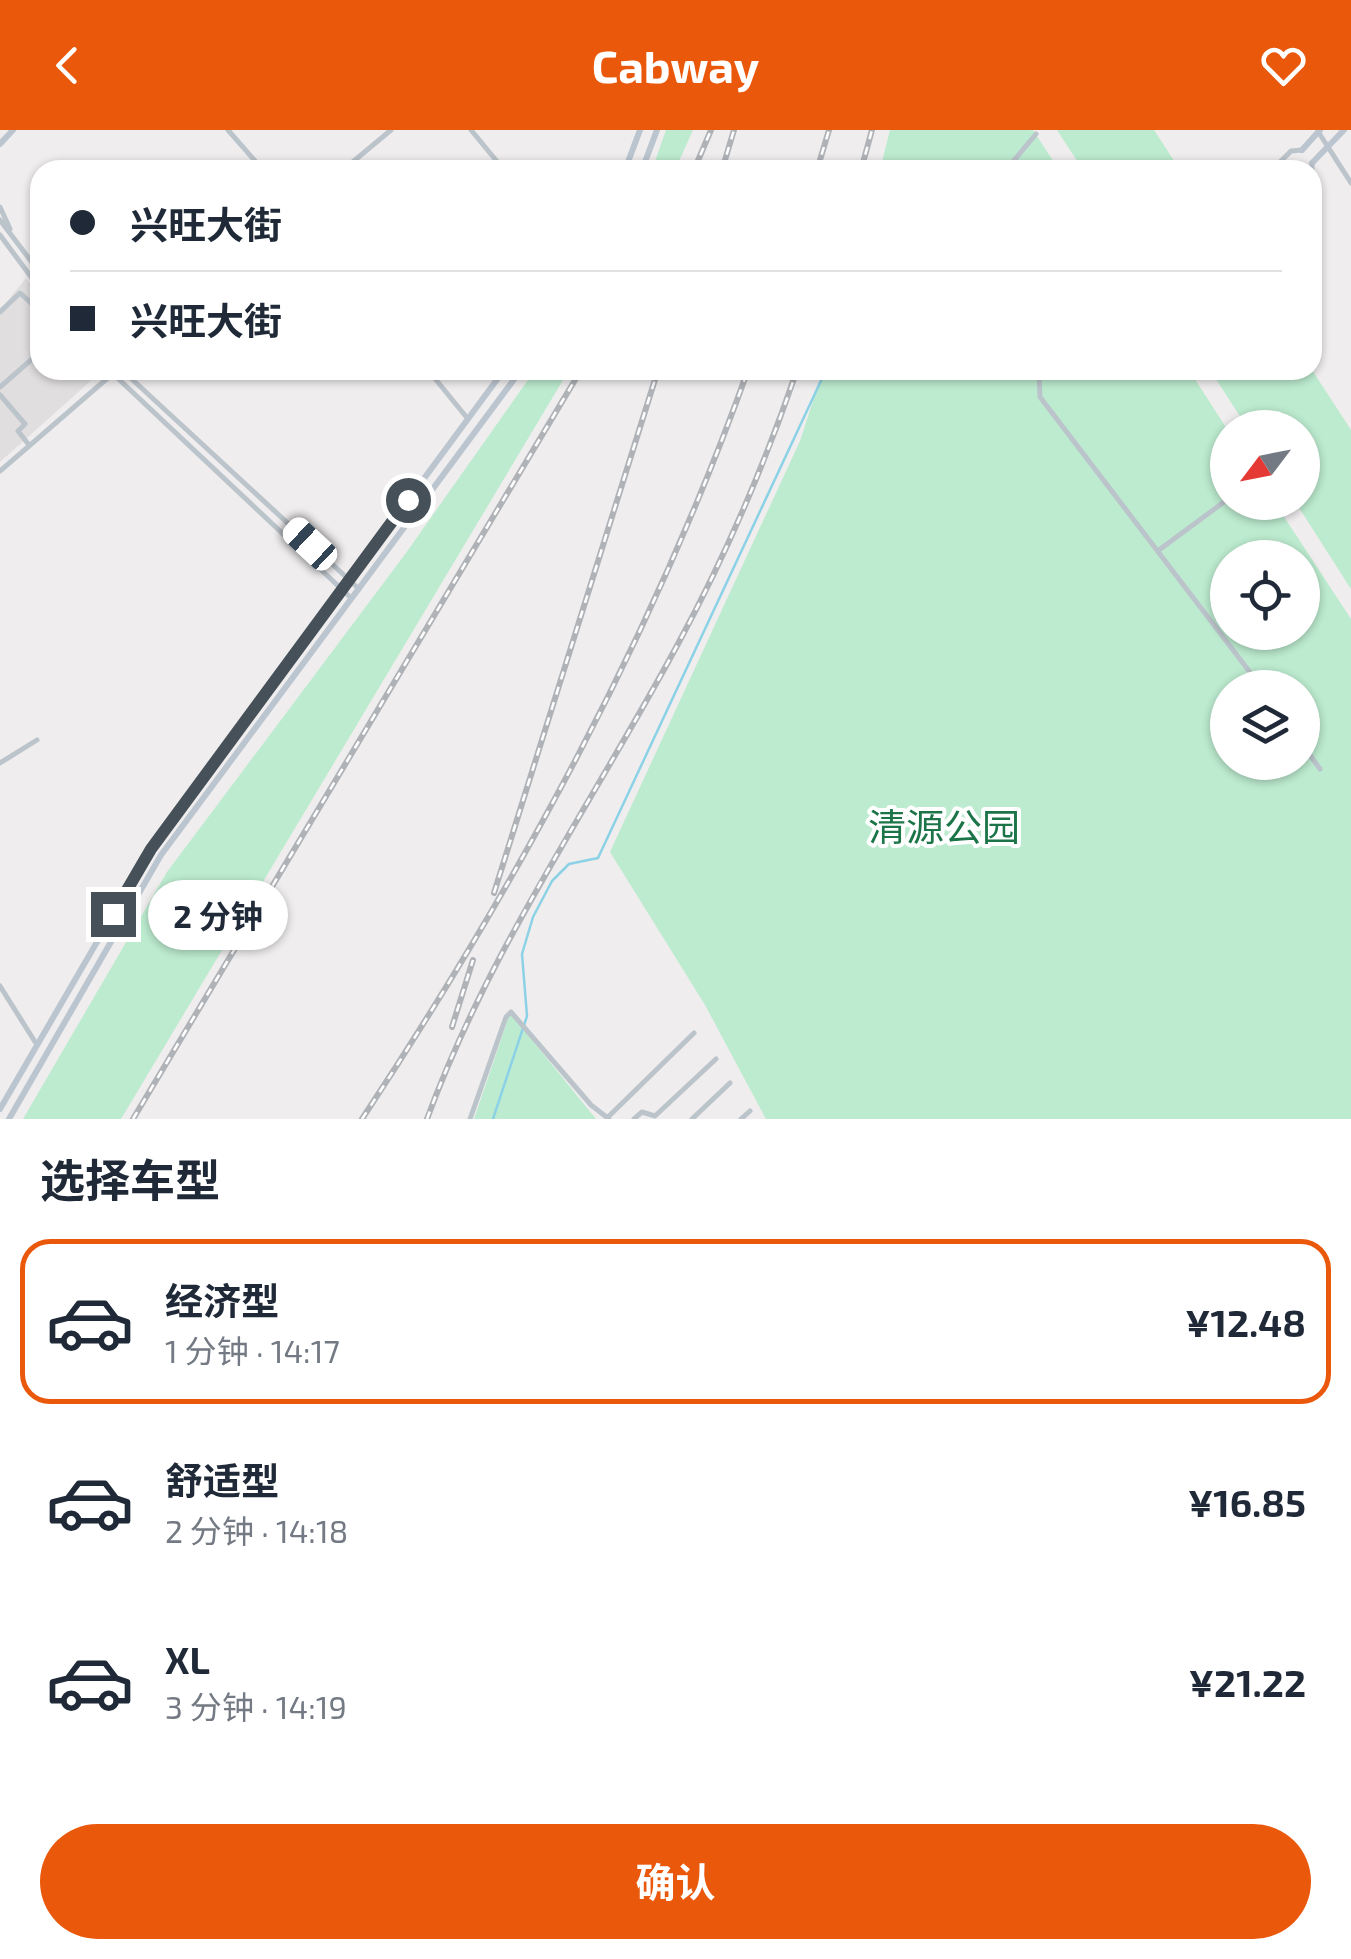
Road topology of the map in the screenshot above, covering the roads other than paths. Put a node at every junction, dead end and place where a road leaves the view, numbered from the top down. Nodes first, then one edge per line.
1 (13, 130) edge
2 (228, 130) edge
3 (391, 130) edge
4 (470, 130) edge
5 (640, 130) edge
6 (657, 130) edge
7 (1344, 130) edge
8 (1319, 131) edge
9 (1036, 134) dead end
10 (0, 144) edge
11 (1328, 147) junction
12 (1302, 150) joint
13 (254, 160) edge
14 (355, 160) edge
15 (496, 160) edge
16 (629, 160) edge
17 (646, 160) edge
18 (1014, 160) edge
19 (1282, 160) edge
20 (1315, 160) edge
21 (1351, 182) edge
22 (0, 207) edge
23 (0, 220) edge
24 (0, 235) edge
25 (13, 237) junction
26 (30, 260) edge
27 (30, 276) edge
28 (30, 302) edge
29 (0, 312) edge
30 (30, 362) edge
31 (106, 380) edge
32 (125, 380) edge
33 (126, 380) edge
34 (436, 380) edge
35 (497, 380) edge
36 (514, 380) edge
37 (1040, 380) edge
38 (0, 391) edge
39 (468, 419) junction
40 (30, 446) junction
41 (0, 471) edge
42 (1210, 512) edge
43 (1159, 550) junction
44 (349, 580) junction
45 (359, 589) junction
46 (342, 590) junction
47 (352, 598) junction
48 (1249, 670) edge
49 (36, 740) dead end
50 (0, 764) edge
51 (0, 986) edge
52 (694, 1032) dead end
53 (37, 1045) junction
54 (716, 1059) dead end
55 (730, 1083) dead end
56 (0, 1109) edge
57 (750, 1111) dead end
58 (608, 1118) edge
59 (9, 1119) edge
60 (470, 1119) edge
61 (634, 1119) edge
62 (692, 1119) edge
63 (742, 1119) edge

1 - 10 main road
2 - 13 street
3 - 14 street
4 - 15 street
5 - 16 main road
6 - 17 main road
7 - 11 main road
8 - 11 street
8 - 12 main road
9 - 18 street
11 - 20 main road
11 - 21 street
12 - 19 street
22 - 25 street
23 - 25 street
24 - 27 street
25 - 26 street
28 - 29 street
30 - 38 street
31 - 40 street
32 - 46 street
33 - 44 street
34 - 39 street
35 - 39 main road
36 - 45 main road
37 - 43 street
38 - 40 street
39 - 44 main road
40 - 41 street
42 - 43 street
43 - 48 street
44 - 45 street
44 - 46 main road
45 - 47 main road
46 - 47 street
46 - 53 main road
47 - 59 main road
49 - 50 street
51 - 53 street
52 - 58 street
53 - 56 main road
54 - 61 street
55 - 62 street
57 - 63 street
58 - 60 street

